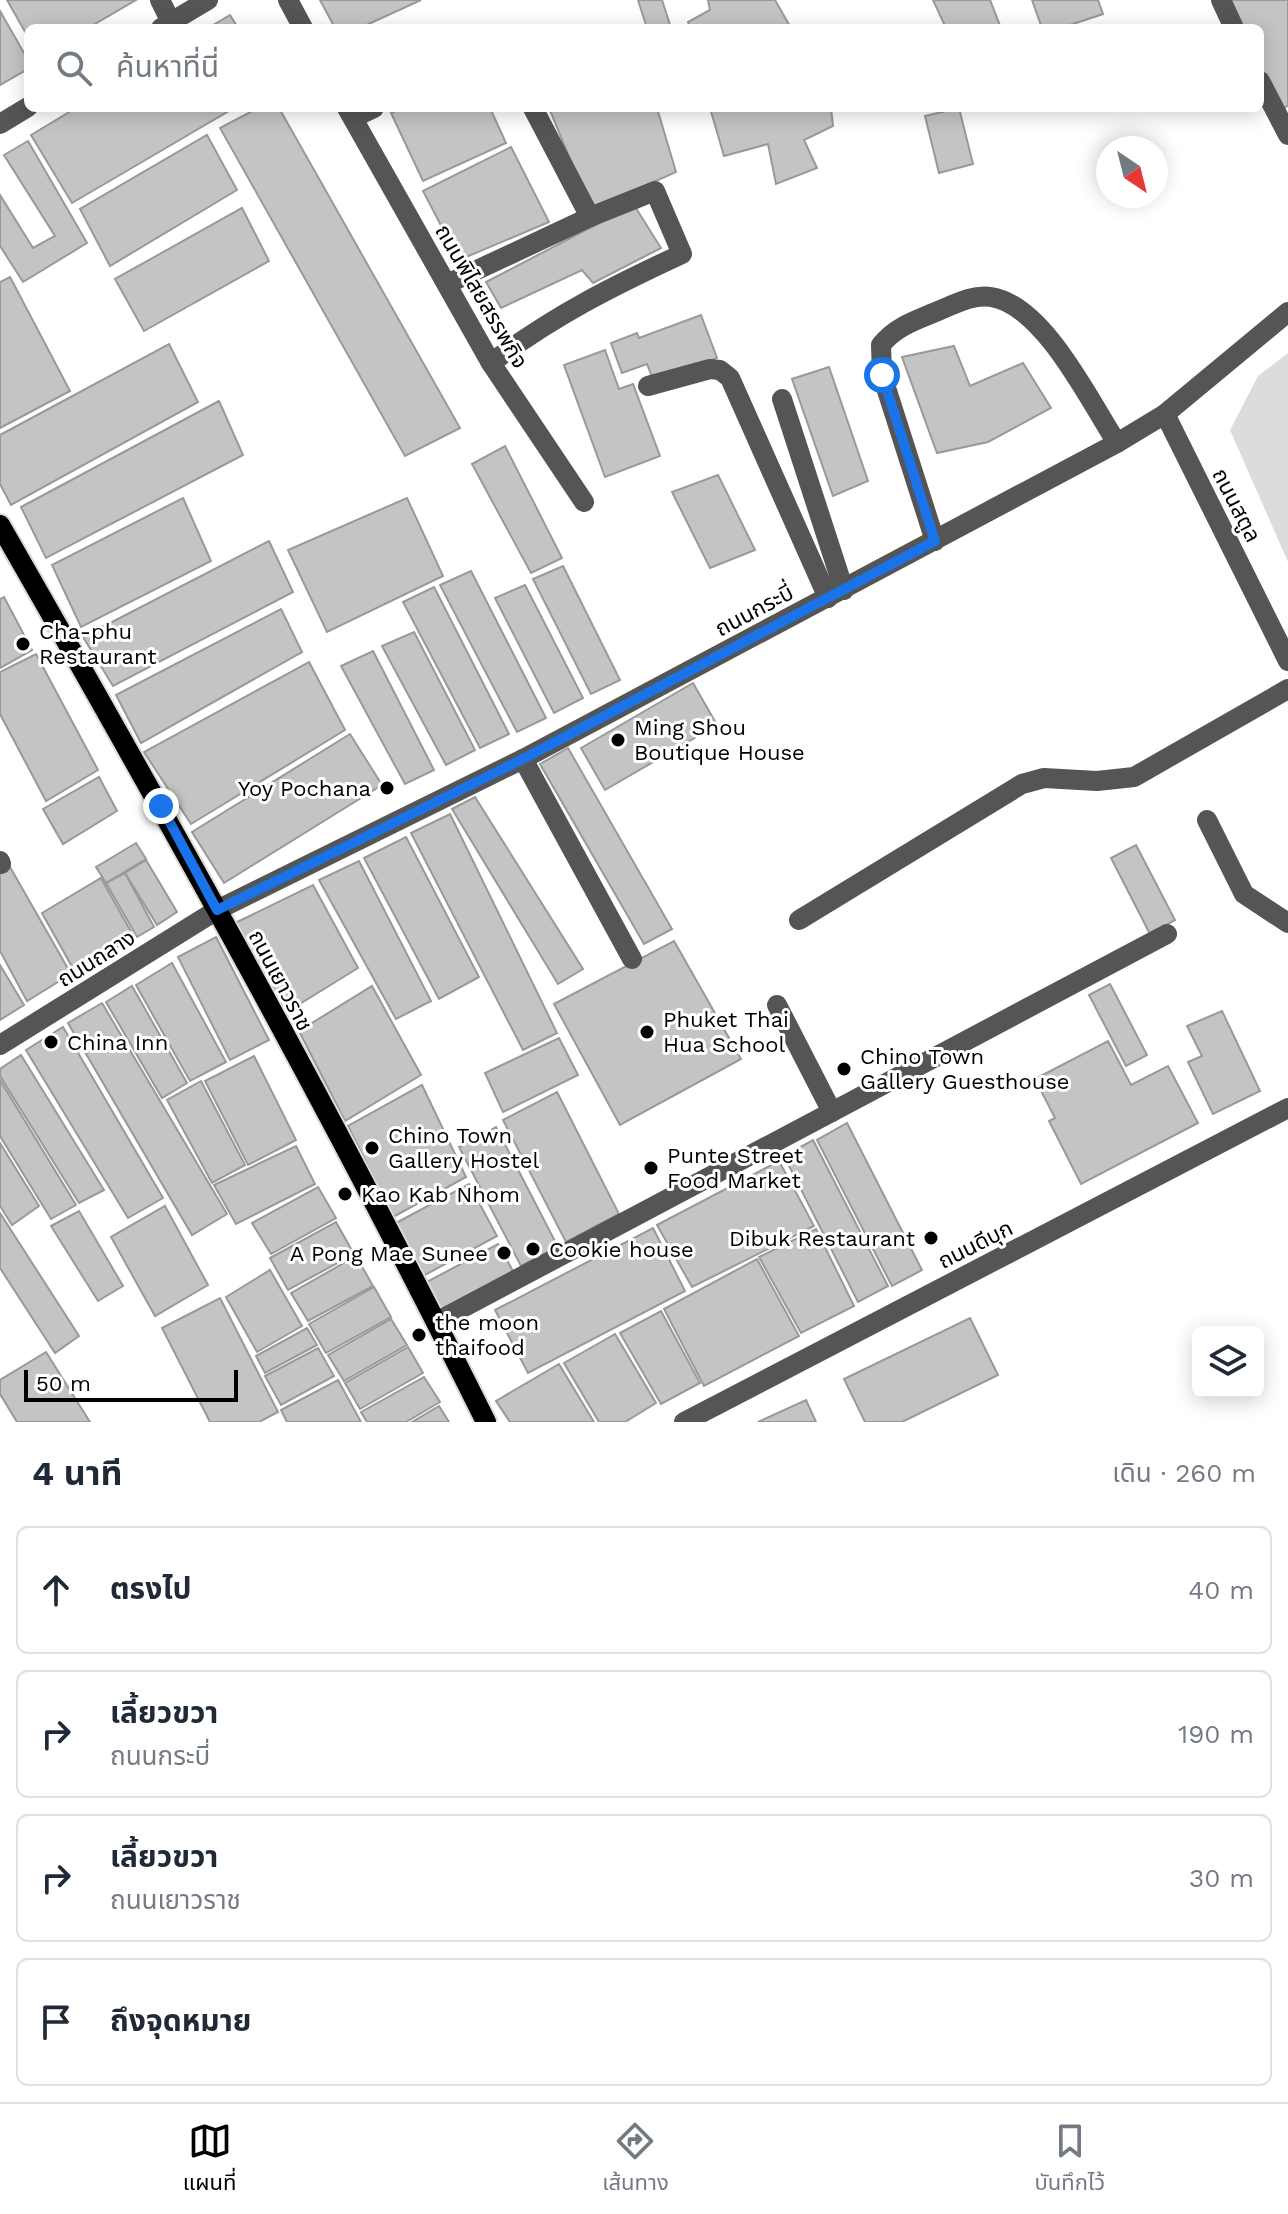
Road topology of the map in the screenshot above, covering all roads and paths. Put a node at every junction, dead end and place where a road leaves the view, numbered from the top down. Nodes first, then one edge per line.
1 (160, 0) edge
2 (208, 0) edge
3 (288, 0) edge
4 (1221, 0) edge
5 (166, 24) edge
6 (168, 24) edge
7 (301, 24) edge
8 (1232, 24) edge
9 (1264, 89) edge
10 (24, 109) edge
11 (535, 112) edge
12 (350, 113) edge
13 (0, 124) edge
14 (1288, 135) edge
15 (590, 217) junction
16 (447, 284) junction
17 (1288, 312) edge
18 (491, 363) junction
19 (648, 386) dead end
20 (782, 399) dead end
21 (1165, 414) junction
22 (1117, 443) junction
23 (584, 502) dead end
24 (0, 525) edge
25 (935, 541) junction
26 (836, 594) junction
27 (1288, 661) edge
28 (1288, 689) edge
29 (523, 759) junction
30 (1207, 820) dead end
31 (217, 910) junction
32 (799, 920) dead end
33 (1288, 923) edge
34 (1167, 934) dead end
35 (632, 959) dead end
36 (777, 1005) dead end
37 (0, 1045) edge
38 (1288, 1108) edge
39 (832, 1112) junction
40 (436, 1322) junction
41 (486, 1422) edge
42 (684, 1422) edge

1 - 5 street
2 - 6 street
3 - 7 street
4 - 8 street
9 - 14 street
10 - 13 street
11 - 15 street
12 - 16 street, ถนนพิไสยสรรพกิจ
15 - 16 street
15 - 18 street
16 - 18 street, ถนนพิไสยสรรพกิจ
17 - 21 street, ถนนกระบี่
18 - 23 street, ถนนพิไสยสรรพกิจ
19 - 26 street
20 - 26 street
21 - 22 street, ถนนกระบี่
21 - 27 street, ถนนสตูล
22 - 25 street, ถนนกระบี่
22 - 25 street
24 - 31 main road, ถนนเยาวราช
25 - 26 street, ถนนกระบี่
26 - 29 street, ถนนกระบี่
28 - 32 street
29 - 31 street, ถนนกระบี่
29 - 35 street
30 - 33 street
31 - 37 street, ถนนถลาง
31 - 40 main road, ถนนเยาวราช
34 - 39 street
36 - 39 street
38 - 42 street, ถนนดีบุก
39 - 40 street
40 - 41 main road, ถนนเยาวราช

